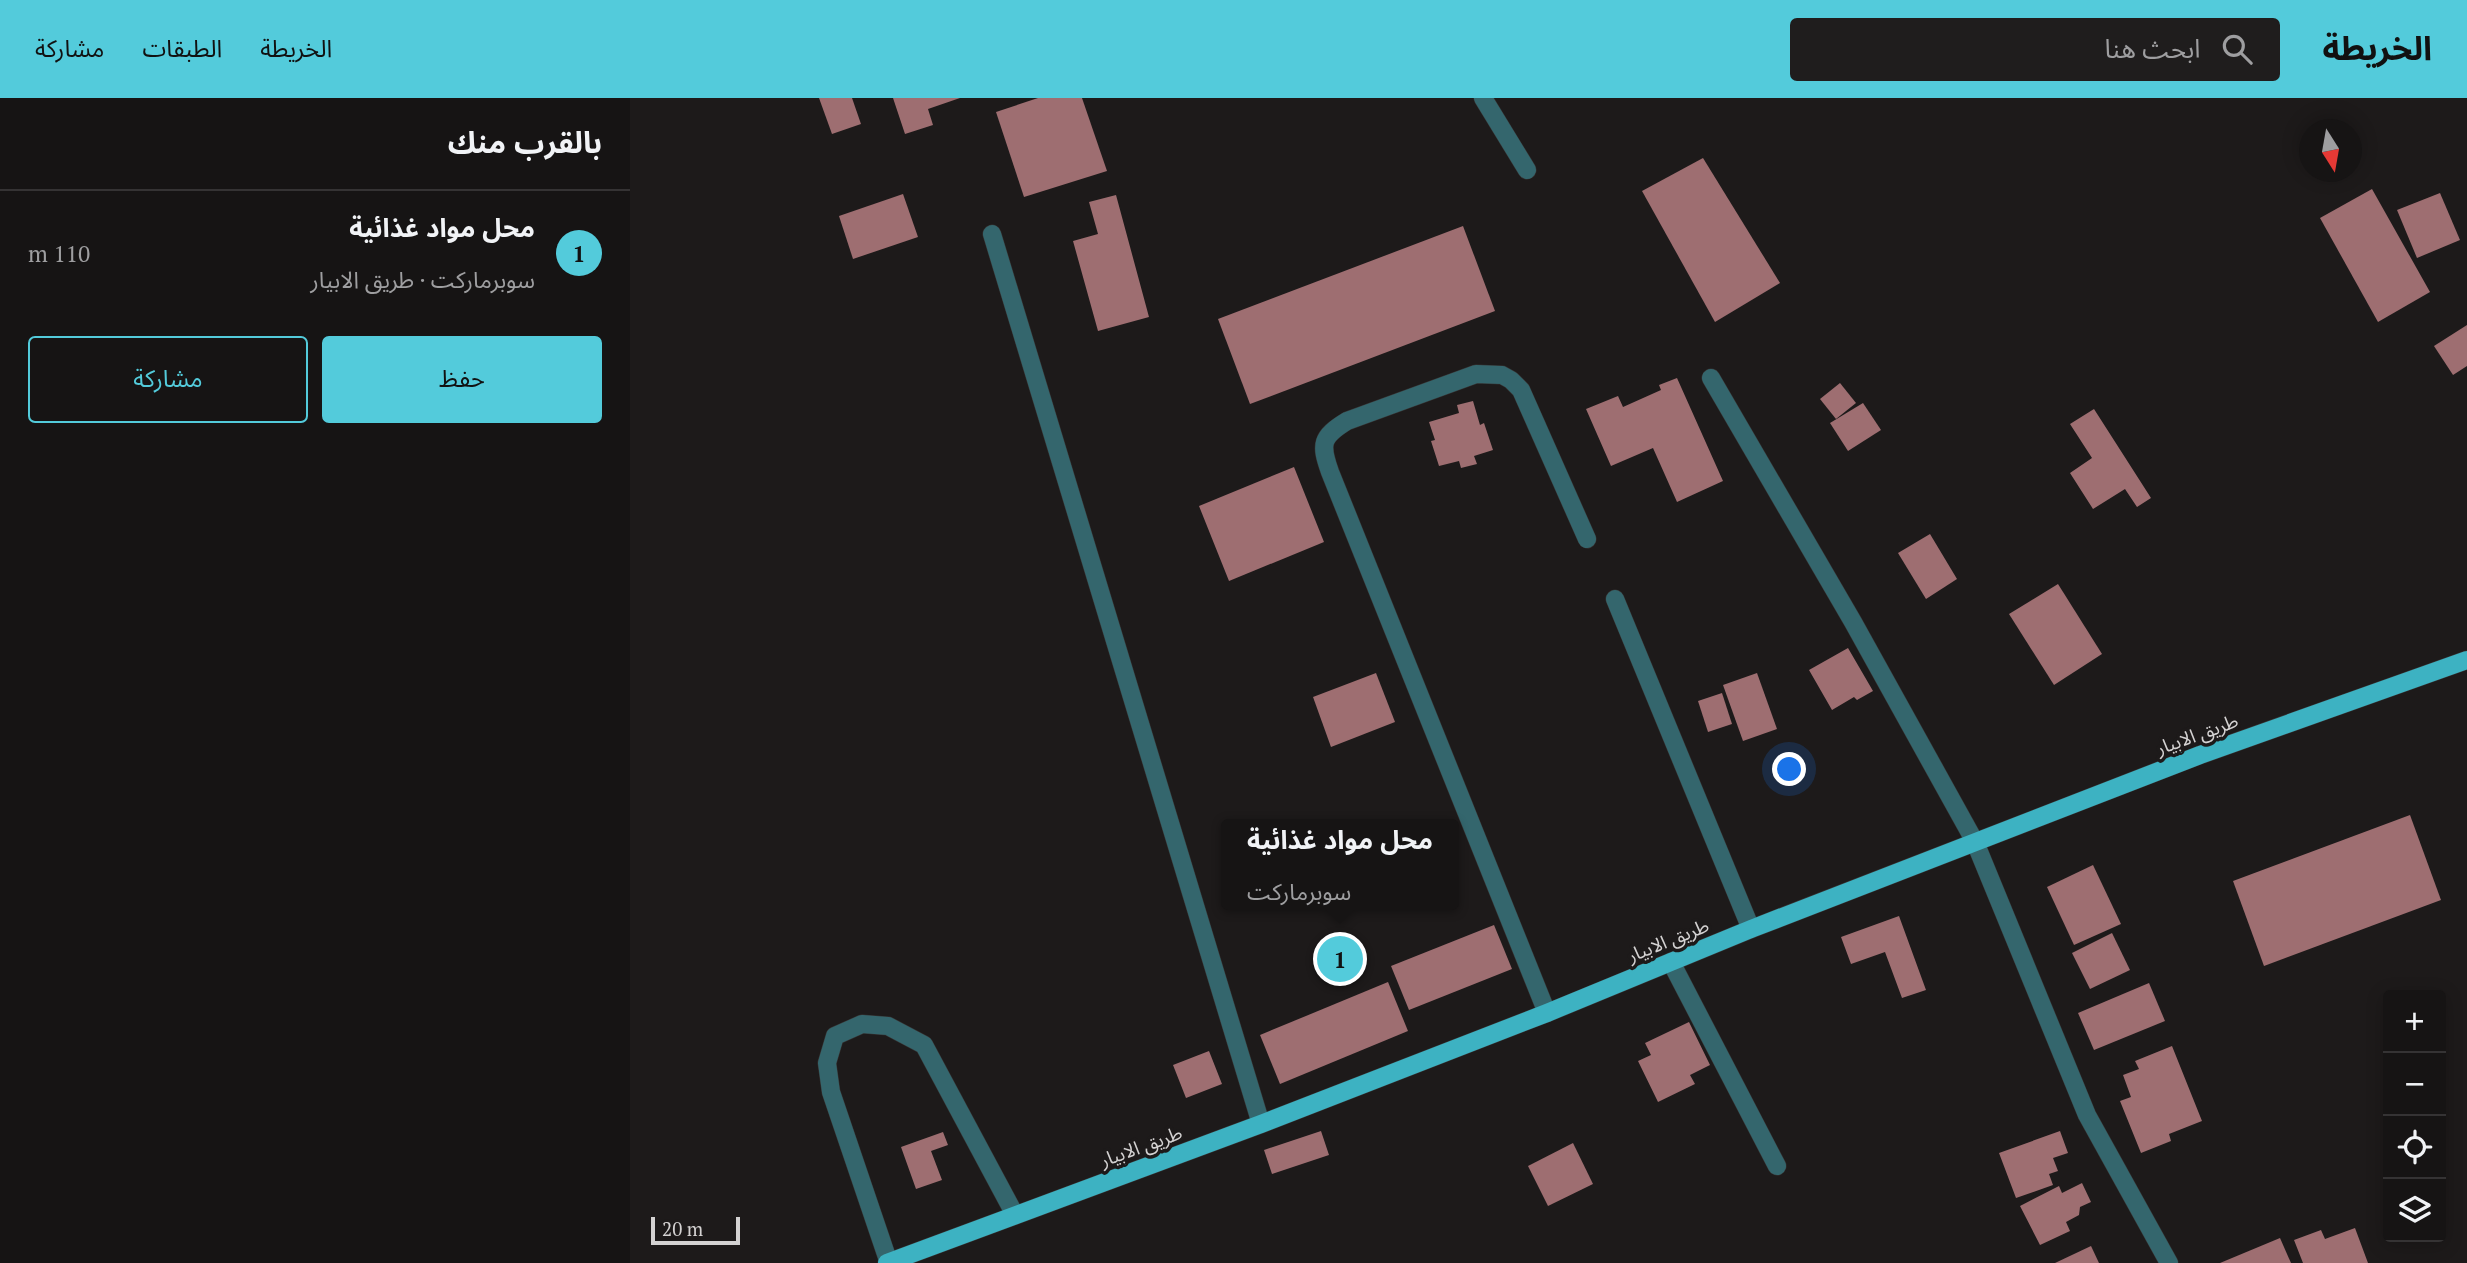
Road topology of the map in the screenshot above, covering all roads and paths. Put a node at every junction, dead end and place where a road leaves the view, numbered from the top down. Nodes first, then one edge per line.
1 (1483, 98) edge
2 (1527, 170) dead end
3 (992, 234) dead end
4 (1711, 378) dead end
5 (1587, 539) dead end
6 (1615, 599) dead end
7 (2467, 660) edge
8 (1975, 842) junction
9 (1751, 929) junction
10 (1671, 962) junction
11 (1547, 1013) junction
12 (1261, 1124) junction
13 (1777, 1166) dead end
14 (1015, 1215) junction
15 (888, 1263) edge
16 (2169, 1263) edge

1 - 2 street
3 - 12 street
4 - 8 street
5 - 11 street
6 - 9 street
7 - 8 main road, طريق الابيار
8 - 9 main road, طريق الابيار
8 - 16 street
9 - 10 main road, طريق الابيار
10 - 11 main road, طريق الابيار
10 - 13 street
11 - 12 main road, طريق الابيار
12 - 14 main road, طريق الابيار
14 - 15 main road, طريق الابيار
14 - 15 street

